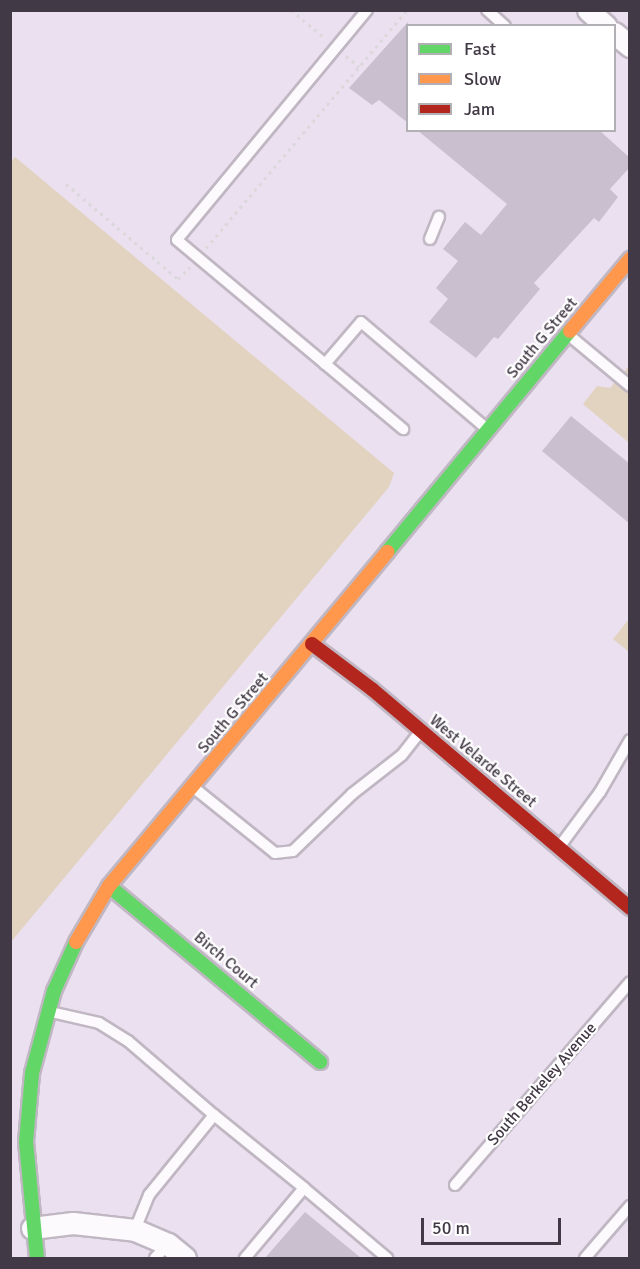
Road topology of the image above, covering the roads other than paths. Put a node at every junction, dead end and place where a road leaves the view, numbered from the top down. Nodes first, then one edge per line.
1 (367, 10) edge
2 (487, 10) edge
3 (503, 24) edge
4 (616, 34) edge
5 (630, 46) edge
6 (439, 217) dead end
7 (430, 239) dead end
8 (630, 259) edge
9 (567, 333) junction
10 (325, 364) junction
11 (630, 386) edge
12 (403, 429) dead end
13 (488, 429) junction
14 (312, 644) junction
15 (421, 731) junction
16 (630, 740) edge
17 (193, 787) junction
18 (560, 847) junction
19 (109, 886) junction
20 (630, 908) edge
21 (630, 982) edge
22 (48, 1011) junction
23 (320, 1062) dead end
24 (214, 1115) junction
25 (455, 1185) dead end
26 (304, 1188) junction
27 (630, 1206) edge
28 (32, 1228) junction
29 (135, 1230) junction
30 (161, 1251) edge
31 (384, 1257) edge
32 (38, 1258) edge
33 (185, 1258) edge
34 (245, 1258) edge
35 (585, 1258) edge

1 - 10 lane
2 - 3 lane
4 - 5 street
6 - 7 lane
8 - 9 main road, South G Street
9 - 11 lane
9 - 13 main road, South G Street
10 - 12 lane
10 - 13 lane
13 - 14 main road, South G Street
14 - 15 main road, West Velarde Street
14 - 17 main road, South G Street
15 - 17 lane
15 - 18 main road, West Velarde Street
16 - 18 lane
17 - 19 main road, South G Street
18 - 20 main road, West Velarde Street
19 - 22 main road, South G Street
19 - 23 main road, Birch Court
21 - 25 lane, South Berkeley Avenue
22 - 24 lane
22 - 28 main road, South G Street
24 - 26 lane
24 - 29 lane
26 - 31 lane
26 - 34 lane
27 - 35 lane
28 - 29 street
28 - 32 main road, South G Street
29 - 30 street
30 - 33 street

